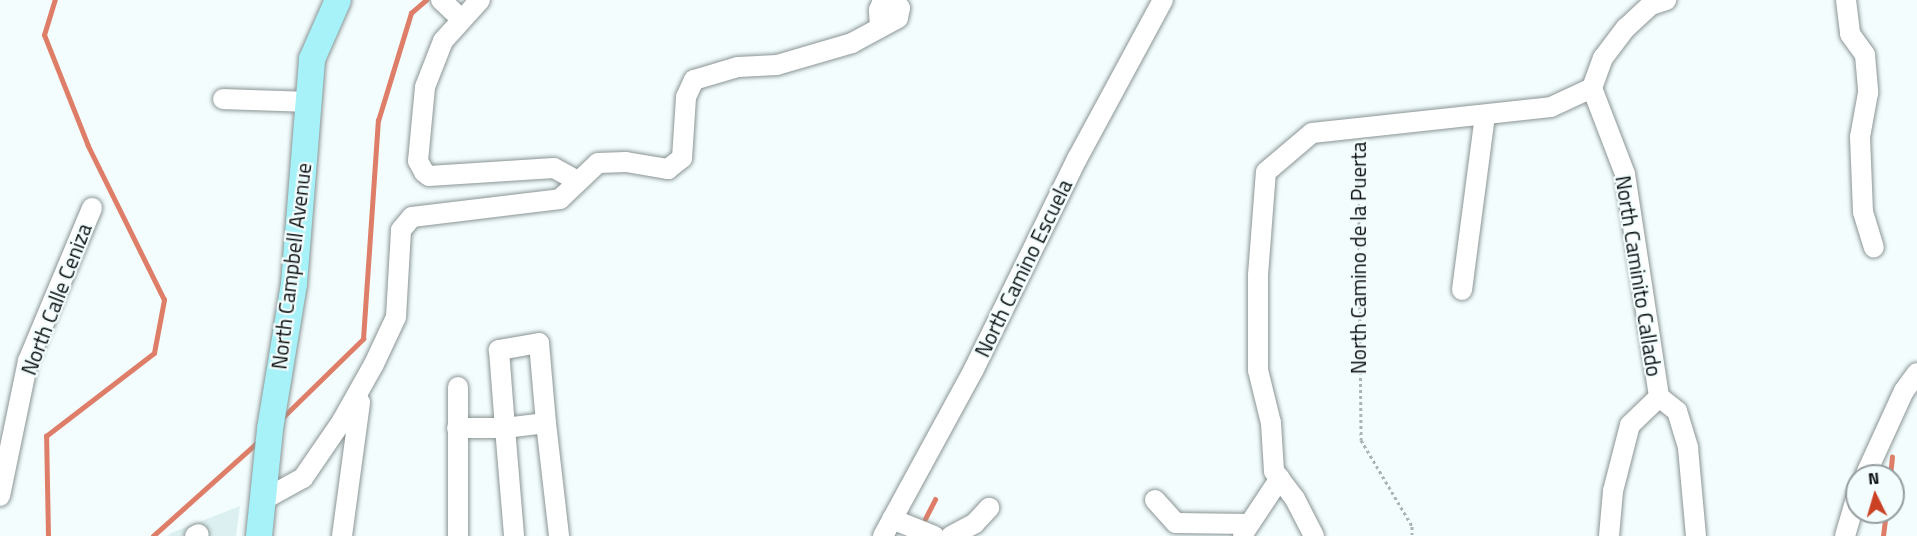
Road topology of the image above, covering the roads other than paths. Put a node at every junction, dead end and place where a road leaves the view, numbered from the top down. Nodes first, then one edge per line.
1 (338, 0) edge
2 (480, 0) edge
3 (893, 0) edge
4 (1163, 0) edge
5 (1665, 0) edge
6 (1846, 0) edge
7 (443, 2) edge
8 (460, 18) junction
9 (1592, 88) junction
10 (223, 99) dead end
11 (309, 102) junction
12 (1485, 116) junction
13 (577, 181) junction
14 (92, 208) dead end
15 (1874, 247) dead end
16 (1462, 290) dead end
17 (1917, 373) edge
18 (365, 382) junction
19 (458, 387) dead end
20 (1659, 397) junction
21 (546, 423) junction
22 (457, 428) junction
23 (505, 428) junction
24 (1871, 464) edge
25 (1280, 478) junction
26 (0, 496) edge
27 (263, 500) junction
28 (1155, 500) dead end
29 (989, 508) dead end
30 (887, 527) edge
31 (1245, 530) edge
32 (259, 536) edge
33 (342, 536) edge
34 (458, 536) edge
35 (514, 536) edge
36 (559, 536) edge
37 (934, 536) edge
38 (951, 536) edge
39 (1314, 536) edge
40 (1609, 536) edge
41 (1696, 536) edge

1 - 11 main road, North Campbell Avenue
2 - 8 street
3 - 13 street
4 - 30 street, North Camino Escuela
5 - 9 street
6 - 15 street
7 - 8 street
8 - 13 street
9 - 12 street, North Camino de la Puerta
9 - 20 street, North Caminito Callado
10 - 11 street
11 - 27 main road, North Campbell Avenue
12 - 16 street
12 - 25 street, North Camino de la Puerta
13 - 18 street
14 - 26 street, North Calle Ceniza
17 - 24 street
18 - 27 street
18 - 33 street
19 - 22 street
20 - 40 street
20 - 41 street
21 - 23 street
21 - 23 street
21 - 36 street
22 - 23 street
22 - 34 street
23 - 35 street
25 - 31 street
25 - 39 street
27 - 32 main road, North Campbell Avenue
28 - 31 street
29 - 38 street
30 - 37 street

